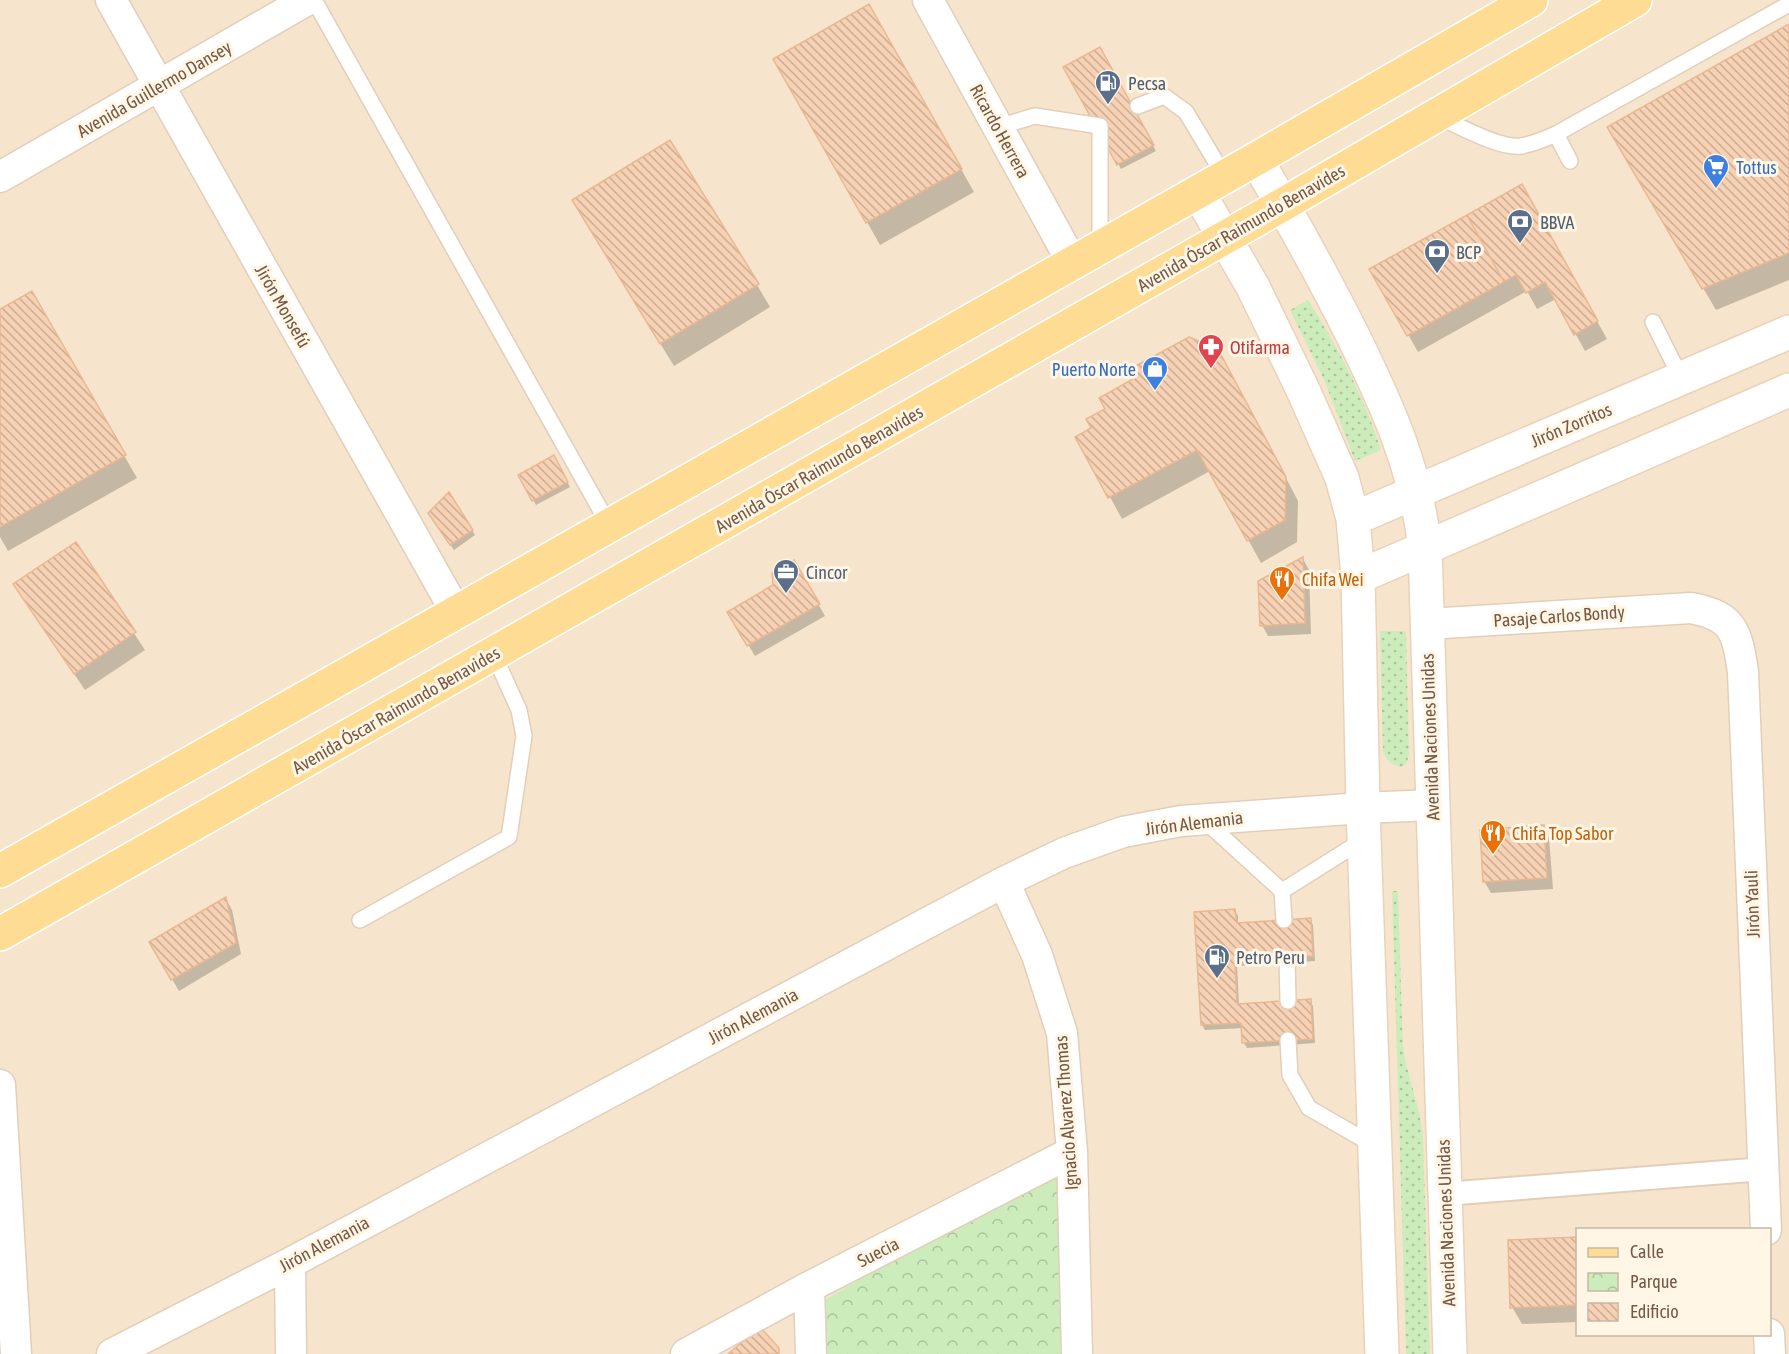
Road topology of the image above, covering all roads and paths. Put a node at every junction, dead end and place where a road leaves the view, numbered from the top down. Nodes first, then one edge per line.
1 (111, 0) edge
2 (307, 0) edge
3 (314, 0) edge
4 (928, 0) edge
5 (1531, 0) edge
6 (1635, 0) edge
7 (1789, 4) edge
8 (158, 86) junction
9 (1138, 106) dead end
10 (1437, 116) junction
11 (998, 127) junction
12 (1556, 134) junction
13 (1256, 159) junction
14 (1570, 161) dead end
15 (0, 177) edge
16 (1211, 184) junction
17 (1282, 205) junction
18 (1226, 237) junction
19 (1100, 246) junction
20 (1072, 262) junction
21 (1653, 322) dead end
22 (1789, 332) edge
23 (1681, 378) junction
24 (1789, 390) edge
25 (1416, 492) junction
26 (1353, 519) junction
27 (609, 525) junction
28 (1425, 548) junction
29 (1358, 577) junction
30 (1690, 608) joint
31 (456, 612) junction
32 (1426, 624) junction
33 (494, 655) junction
34 (1432, 805) junction
35 (1204, 819) junction
36 (1364, 823) junction
37 (0, 871) edge
38 (1004, 882) junction
39 (1282, 891) junction
40 (360, 920) dead end
41 (1284, 920) dead end
42 (0, 934) edge
43 (1287, 958) dead end
44 (1288, 1001) dead end
45 (1288, 1040) dead end
46 (0, 1085) edge
47 (1375, 1146) junction
48 (1072, 1152) junction
49 (1764, 1168) junction
50 (1445, 1194) junction
51 (1766, 1228) edge
52 (290, 1263) junction
53 (809, 1287) junction
54 (1769, 1336) edge
55 (16, 1354) edge
56 (112, 1354) edge
57 (291, 1354) edge
58 (686, 1354) edge
59 (811, 1354) edge
60 (1077, 1354) edge
61 (1382, 1354) edge
62 (1450, 1354) edge
63 (1770, 1354) edge

1 - 8 street, Jirón Monsefú
2 - 8 street, Avenida Guillermo Dansey
3 - 27 lane
4 - 11 street, Ricardo Herrera
5 - 13 main road
6 - 10 main road, Avenida Óscar Raimundo Benavides
7 - 12 lane
8 - 15 street, Avenida Guillermo Dansey
8 - 31 street, Jirón Monsefú
9 - 16 lane
10 - 12 lane
10 - 17 main road, Avenida Óscar Raimundo Benavides
11 - 19 lane
11 - 20 street, Ricardo Herrera
12 - 14 lane
13 - 16 main road
13 - 17 main road, Avenida Naciones Unidas
16 - 18 main road
16 - 19 main road
17 - 18 main road, Avenida Óscar Raimundo Benavides
17 - 25 main road, Avenida Naciones Unidas
18 - 26 main road
18 - 33 main road, Avenida Óscar Raimundo Benavides
19 - 20 main road
20 - 27 main road
21 - 23 lane
22 - 23 main road, Jirón Zorritos
23 - 25 main road, Jirón Zorritos
24 - 28 main road
25 - 26 main road, Jirón Zorritos
25 - 28 main road, Avenida Naciones Unidas
26 - 29 main road
27 - 31 main road
28 - 29 main road
28 - 32 main road, Avenida Naciones Unidas
29 - 36 main road
30 - 32 street, Pasaje Carlos Bondy
30 - 49 street, Jirón Yauli
31 - 37 main road
32 - 34 main road, Avenida Naciones Unidas
33 - 40 lane
33 - 42 main road, Avenida Óscar Raimundo Benavides
34 - 36 street, Jirón Alemania
34 - 50 main road, Avenida Naciones Unidas
35 - 36 street, Jirón Alemania
35 - 38 street, Jirón Alemania
35 - 39 lane
36 - 39 lane
36 - 47 main road
38 - 48 street, Ignacio Alvarez Thomas
38 - 52 street, Jirón Alemania
39 - 41 lane
43 - 44 lane
45 - 47 lane
46 - 55 street
47 - 61 main road
48 - 53 street, Suecia
48 - 60 street, Ignacio Alvarez Thomas
49 - 50 street
49 - 51 street, Jirón Yauli
50 - 62 main road, Avenida Naciones Unidas
52 - 56 street, Jirón Alemania
52 - 57 street
53 - 58 street, Suecia
53 - 59 street
54 - 63 street

